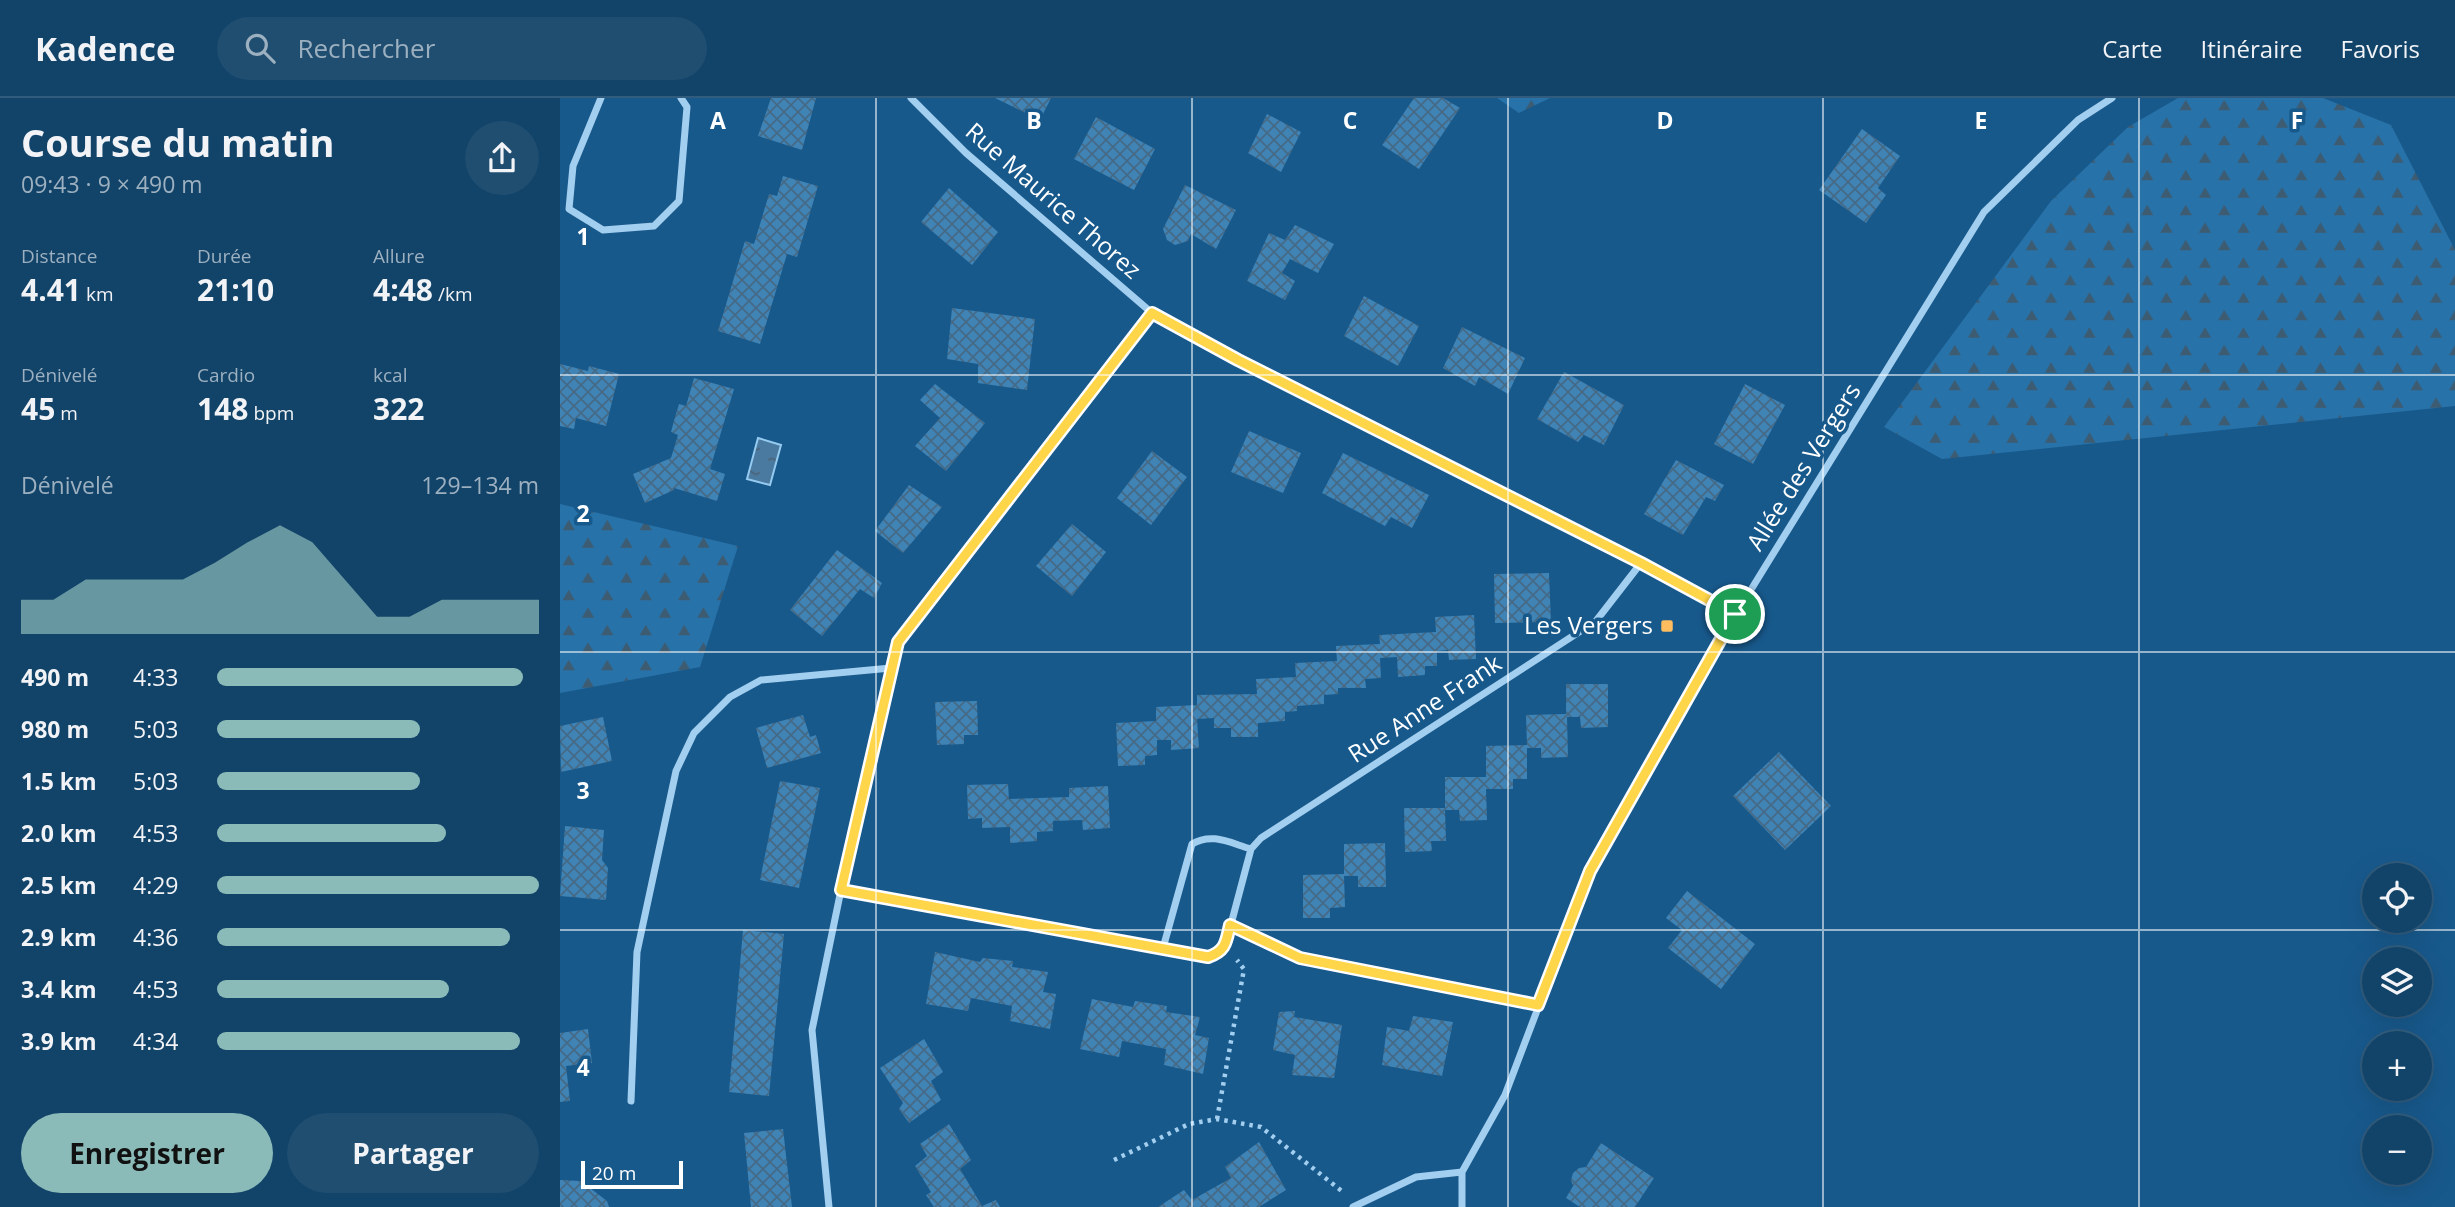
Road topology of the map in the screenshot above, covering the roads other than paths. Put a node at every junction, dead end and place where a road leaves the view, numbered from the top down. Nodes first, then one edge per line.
1 (601, 98) edge
2 (681, 98) edge
3 (911, 98) edge
4 (2112, 98) edge
5 (1152, 313) junction
6 (1641, 563) junction
7 (1735, 614) junction
8 (891, 668) junction
9 (1251, 849) junction
10 (841, 890) junction
11 (1163, 948) junction
12 (631, 1101) dead end
13 (1462, 1172) junction
14 (1355, 1206) edge
15 (829, 1207) edge
16 (1462, 1207) edge

1 - 2 street
3 - 5 street, Rue Maurice Thorez
4 - 7 street, Allée des Vergers
5 - 6 street, Rue Maurice Thorez
5 - 8 street
6 - 7 street, Rue Maurice Thorez
6 - 9 street, Rue Anne Frank
7 - 13 street, Allée des Vergers
8 - 10 street
8 - 12 street
9 - 11 street
9 - 11 street
10 - 11 street
10 - 15 street
13 - 14 street
13 - 16 street, Allée des Vergers

